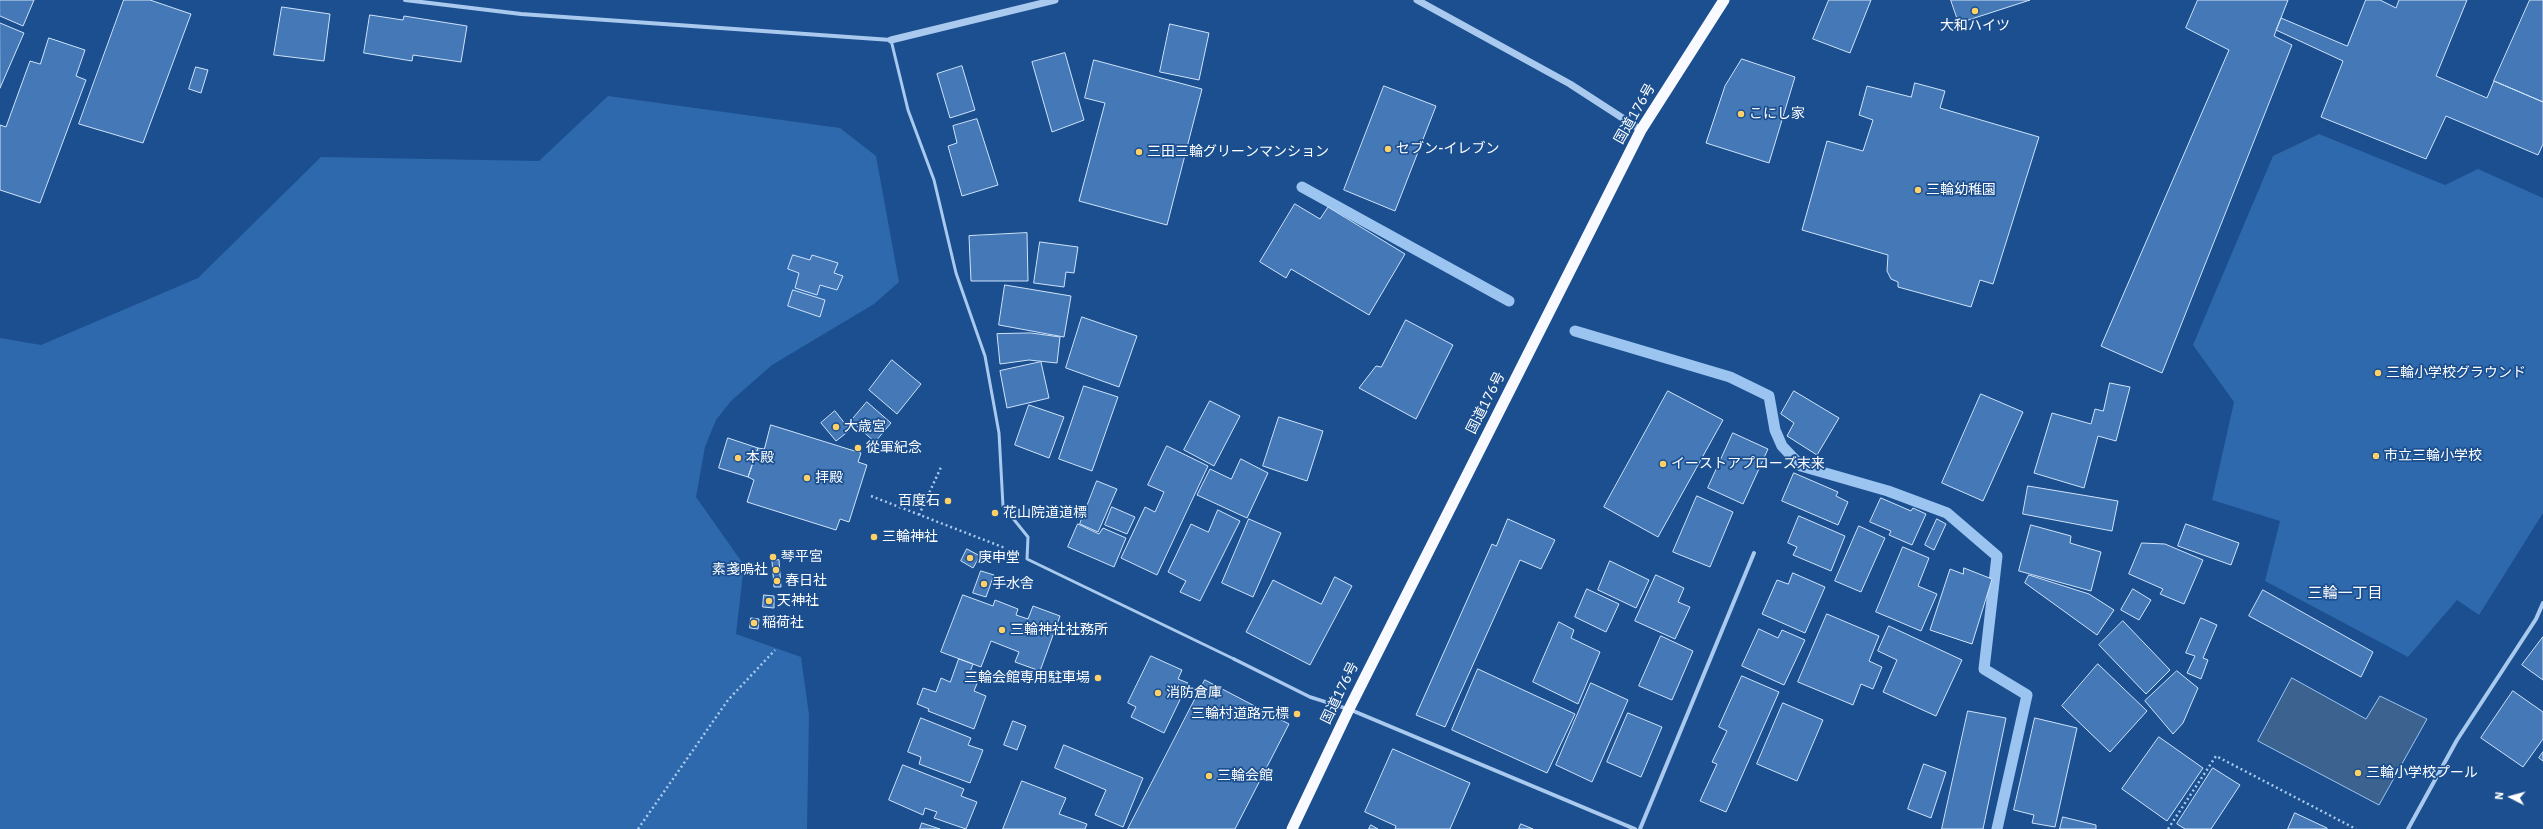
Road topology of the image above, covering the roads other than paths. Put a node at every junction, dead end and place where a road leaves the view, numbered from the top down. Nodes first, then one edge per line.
1 (405, 0) edge
2 (1055, 0) edge
3 (1417, 0) edge
4 (1724, 0) edge
5 (891, 40) junction
6 (1641, 130) junction
7 (1754, 553) dead end
8 (2543, 603) edge
9 (1234, 659) joint
10 (1348, 709) junction
11 (1292, 829) edge
12 (1635, 829) edge
13 (1640, 829) edge
14 (2408, 829) edge

1 - 5 street
2 - 5 street
3 - 6 street
4 - 6 highway, 国道176号
5 - 9 lane
6 - 10 highway, 国道176号
7 - 13 street
8 - 14 street
9 - 10 street
10 - 11 highway, 国道176号
10 - 12 street

